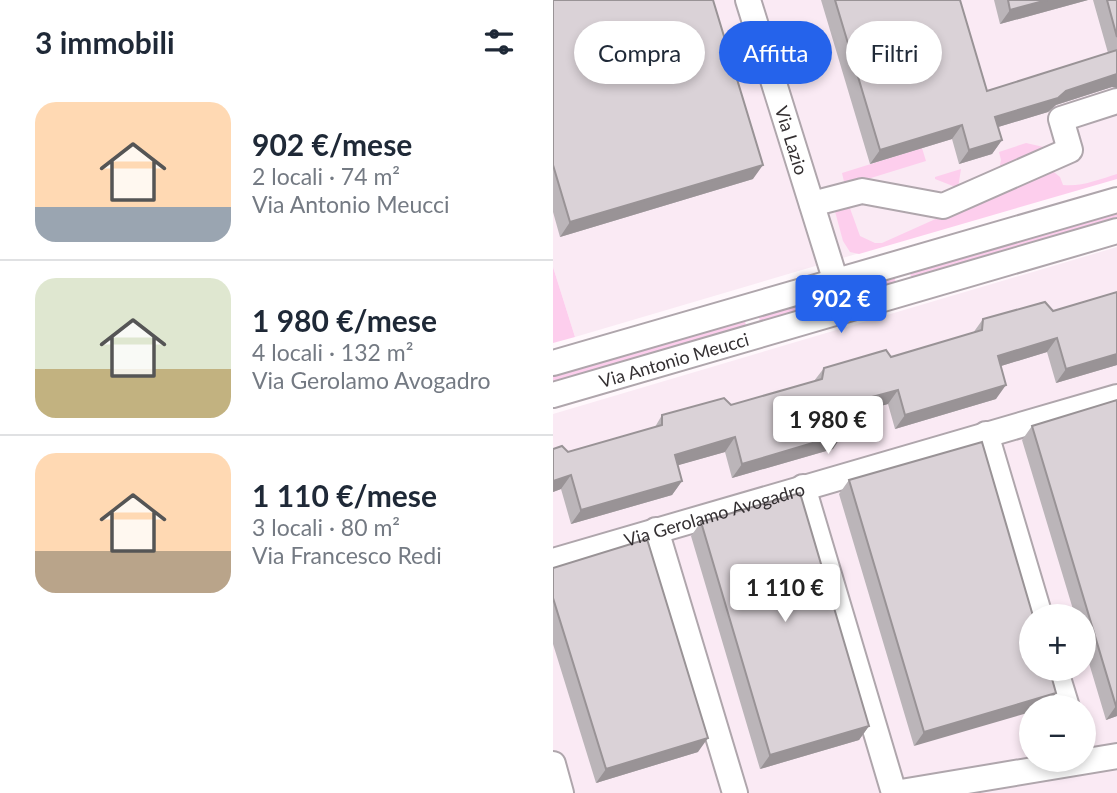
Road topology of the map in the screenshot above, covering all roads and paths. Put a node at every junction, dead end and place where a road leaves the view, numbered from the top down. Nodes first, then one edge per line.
1 (748, 0) edge
2 (1117, 101) edge
3 (1117, 200) edge
4 (812, 204) junction
5 (1117, 232) edge
6 (836, 282) junction
7 (553, 363) edge
8 (553, 395) edge
9 (1117, 397) edge
10 (986, 435) junction
11 (803, 487) junction
12 (656, 530) junction
13 (553, 561) edge
14 (1036, 604) edge
15 (1117, 756) edge
16 (1096, 759) edge
17 (553, 764) edge
18 (1019, 772) edge
19 (561, 793) edge
20 (735, 793) edge
21 (894, 793) edge

1 - 4 street, Via Lazio
2 - 4 street
3 - 6 street, Via Antonio Meucci
4 - 6 street, Via Lazio
5 - 8 street, Via Antonio Meucci
6 - 7 street, Via Antonio Meucci
9 - 10 street, Via Gerolamo Avogadro
10 - 11 street, Via Gerolamo Avogadro
10 - 14 street
11 - 12 street, Via Gerolamo Avogadro
11 - 21 street
12 - 13 street, Via Gerolamo Avogadro
12 - 20 street
15 - 16 street
17 - 19 street
18 - 21 street

